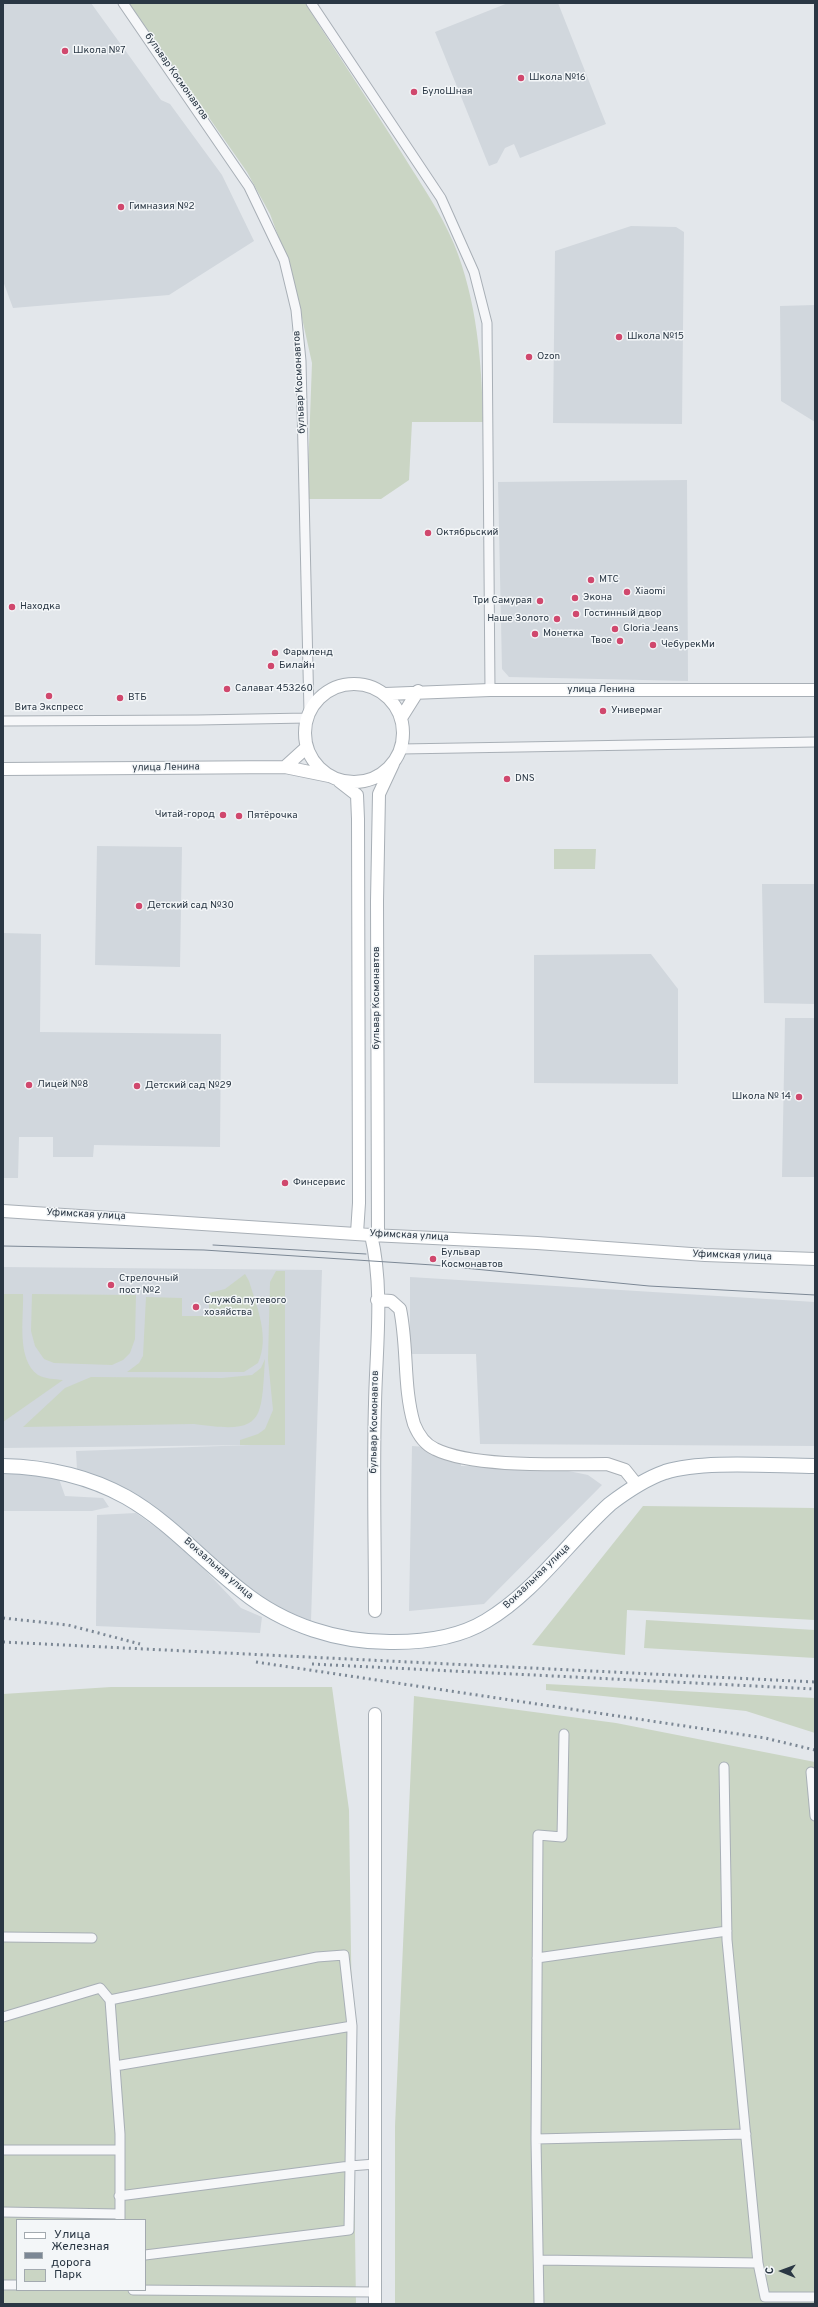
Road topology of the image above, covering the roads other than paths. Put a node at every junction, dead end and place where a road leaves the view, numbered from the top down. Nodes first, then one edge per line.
1 (123, 3) edge
2 (311, 3) edge
3 (490, 690) junction
4 (815, 690) edge
5 (418, 691) junction
6 (384, 694) junction
7 (308, 715) junction
8 (401, 718) junction
9 (3, 721) edge
10 (815, 742) edge
11 (307, 747) junction
12 (401, 749) junction
13 (393, 764) junction
14 (285, 767) junction
15 (3, 769) edge
16 (334, 778) junction
17 (3, 1211) edge
18 (357, 1233) junction
19 (374, 1235) junction
20 (815, 1259) edge
21 (377, 1300) junction
22 (3, 1466) edge
23 (815, 1466) edge
24 (637, 1485) junction
25 (375, 1611) dead end
26 (375, 1714) dead end
27 (564, 1734) dead end
28 (724, 1767) dead end
29 (811, 1772) dead end
30 (815, 1816) edge
31 (727, 1931) junction
32 (3, 1936) edge
33 (92, 1938) dead end
34 (537, 1958) junction
35 (110, 2000) junction
36 (3, 2017) edge
37 (352, 2026) junction
38 (115, 2066) junction
39 (746, 2134) junction
40 (536, 2139) junction
41 (3, 2150) edge
42 (120, 2150) junction
43 (375, 2164) junction
44 (350, 2166) junction
45 (119, 2196) junction
46 (3, 2212) edge
47 (120, 2217) edge
48 (146, 2255) edge
49 (539, 2260) junction
50 (758, 2263) junction
51 (3, 2285) edge
52 (16, 2285) edge
53 (146, 2290) edge
54 (815, 2297) edge
55 (375, 2298) edge
56 (539, 2304) edge

1 - 7 street, бульвар Космонавтов
2 - 3 street
3 - 4 main road, улица Ленина
3 - 5 main road, улица Ленина
5 - 6 main road, улица Ленина
5 - 8 main road
6 - 7 main road, улица Ленина
6 - 8 main road, улица Ленина
7 - 9 street
7 - 11 main road
8 - 12 main road, улица Ленина
10 - 12 street
11 - 14 main road
11 - 16 main road
12 - 13 main road, улица Ленина
13 - 16 main road, улица Ленина
13 - 19 main road, бульвар Космонавтов
14 - 15 main road, улица Ленина
14 - 16 main road, улица Ленина
16 - 18 main road, бульвар Космонавтов
17 - 18 main road, Уфимская улица
18 - 19 main road, Уфимская улица
19 - 20 main road, Уфимская улица
19 - 21 main road, бульвар Космонавтов
21 - 24 main road
21 - 25 main road, бульвар Космонавтов
22 - 24 main road, Вокзальная улица
23 - 24 main road, Вокзальная улица
26 - 43 main road
27 - 34 street
28 - 31 street
29 - 30 street
31 - 34 street
31 - 39 street
32 - 33 street
34 - 40 street
35 - 36 street
35 - 37 street
35 - 38 street
37 - 38 street
37 - 44 street
38 - 42 street
39 - 40 street
39 - 50 street
40 - 49 street
41 - 42 street
42 - 45 street
43 - 44 street
43 - 55 main road
44 - 45 street
44 - 48 street
45 - 47 street
46 - 47 street
49 - 50 street
49 - 56 street
50 - 54 street
51 - 52 street
53 - 55 street

